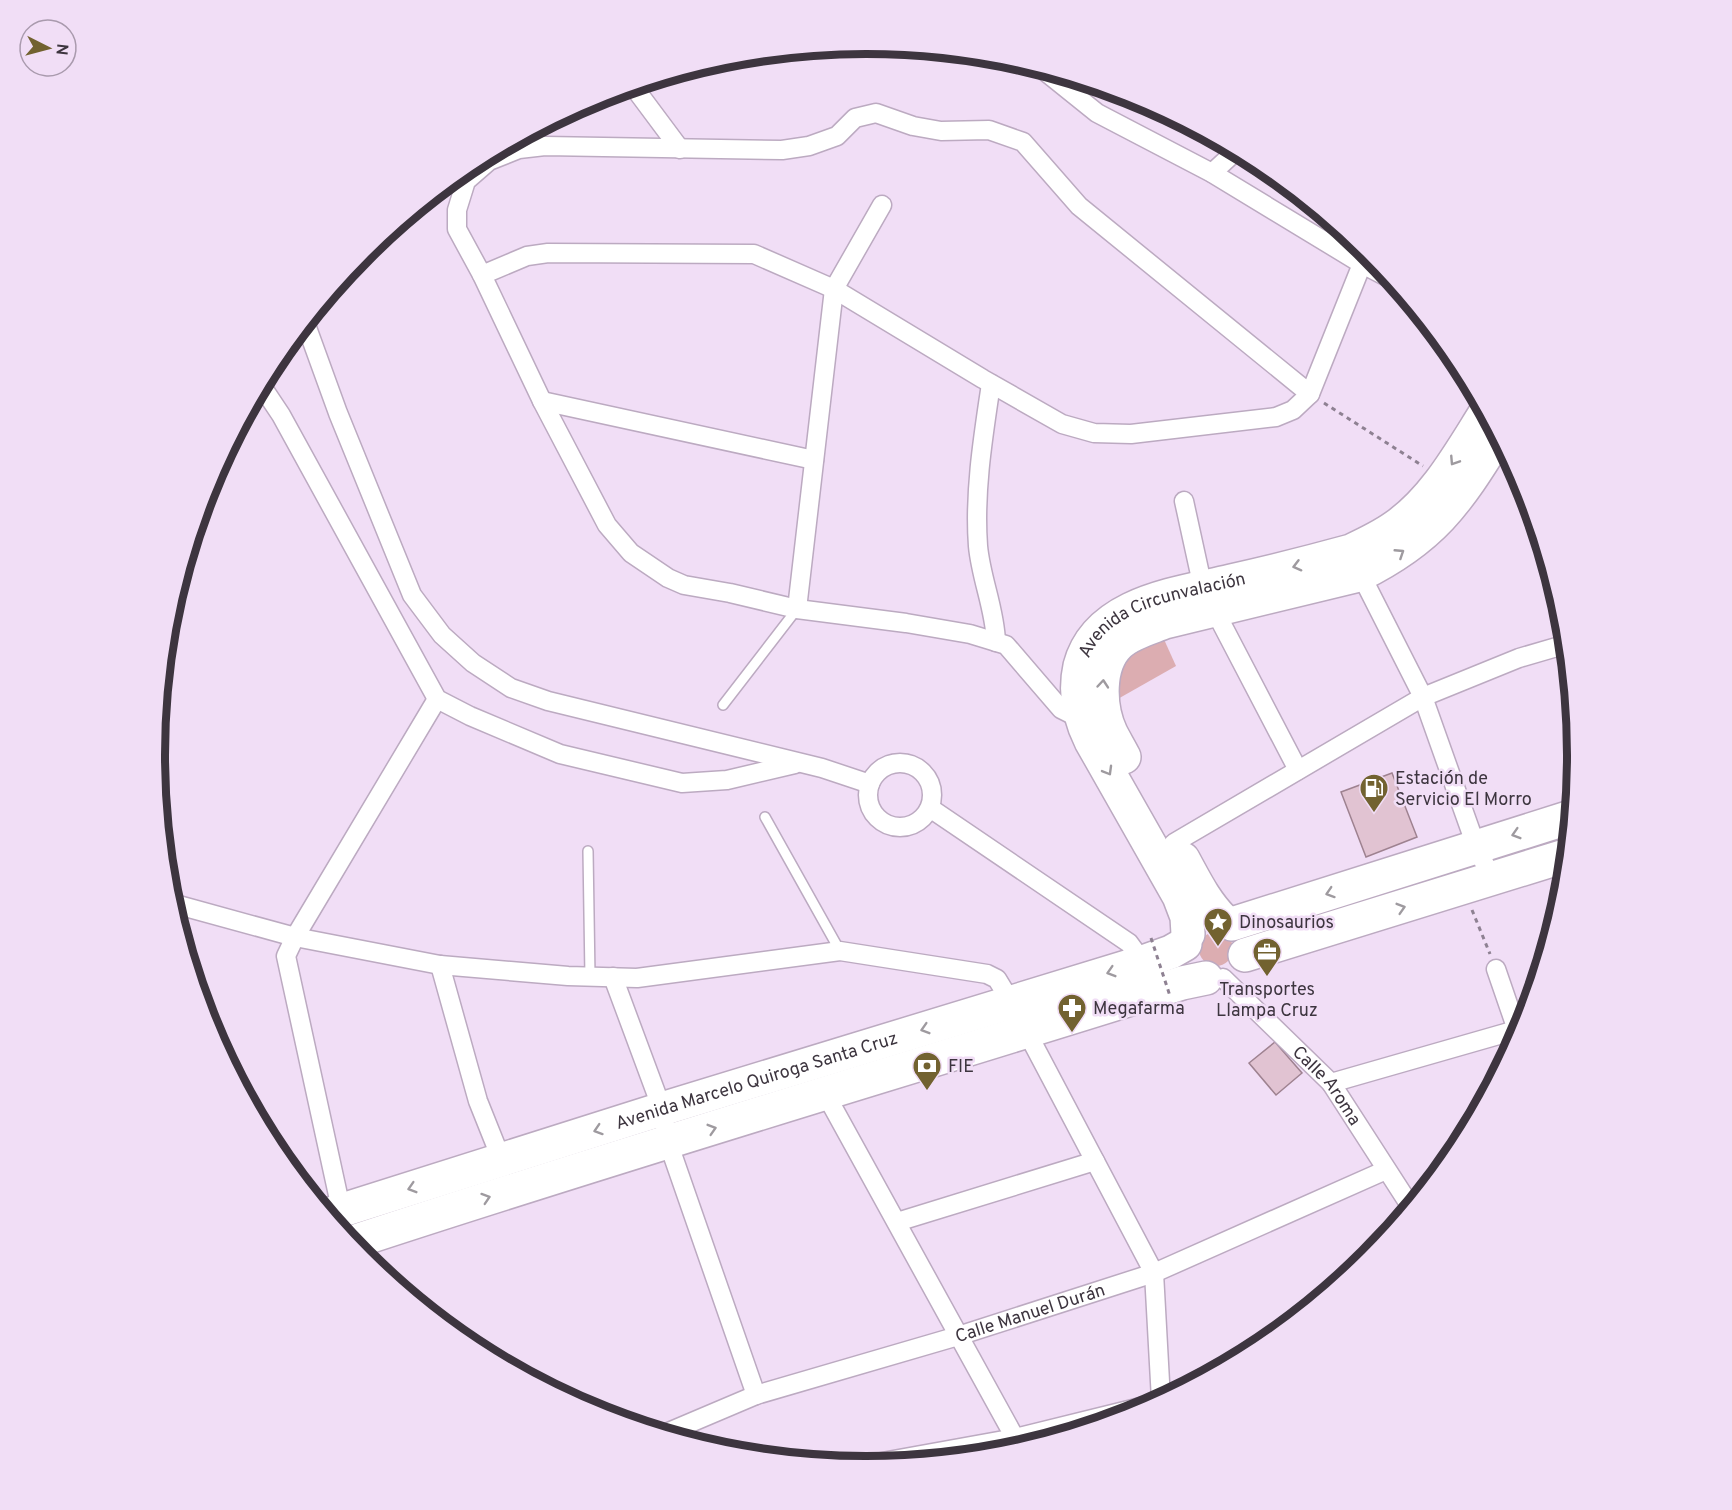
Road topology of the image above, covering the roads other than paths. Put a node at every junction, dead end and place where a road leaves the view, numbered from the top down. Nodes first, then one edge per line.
1 (1058, 81) edge
2 (638, 92) edge
3 (680, 149) junction
4 (504, 155) edge
5 (1230, 156) edge
6 (1212, 173) junction
7 (473, 175) edge
8 (882, 205) dead end
9 (1356, 253) edge
10 (1365, 262) edge
11 (482, 276) junction
12 (834, 289) junction
13 (308, 331) edge
14 (991, 384) junction
15 (266, 393) edge
16 (1310, 394) junction
17 (542, 401) junction
18 (1481, 420) edge
19 (1494, 443) edge
20 (814, 460) junction
21 (1184, 501) dead end
22 (1355, 563) junction
23 (1209, 599) junction
24 (797, 609) junction
25 (996, 642) junction
26 (1558, 647) edge
27 (1423, 697) junction
28 (437, 699) junction
29 (723, 705) dead end
30 (1094, 731) junction
31 (799, 762) junction
32 (1298, 770) junction
33 (870, 784) junction
34 (930, 808) junction
35 (765, 817) dead end
36 (1563, 819) edge
37 (1173, 843) junction
38 (1476, 846) junction
39 (588, 851) dead end
40 (1559, 858) edge
41 (1478, 884) junction
42 (181, 906) edge
43 (1228, 922) junction
44 (295, 937) junction
45 (1187, 939) junction
46 (1147, 950) junction
47 (840, 951) junction
48 (440, 965) junction
49 (1496, 969) road end
50 (1225, 971) junction
51 (590, 977) junction
52 (613, 977) junction
53 (1011, 1002) junction
54 (1515, 1019) edge
55 (1027, 1032) junction
56 (1509, 1034) edge
57 (1331, 1083) junction
58 (825, 1093) junction
59 (662, 1109) junction
60 (668, 1142) junction
61 (502, 1161) junction
62 (1095, 1161) junction
63 (1386, 1170) junction
64 (1407, 1201) edge
65 (340, 1218) edge
66 (897, 1222) junction
67 (346, 1225) edge
68 (347, 1226) edge
69 (1155, 1273) junction
70 (958, 1336) junction
71 (1161, 1391) edge
72 (756, 1395) junction
73 (1085, 1421) edge
74 (675, 1429) edge
75 (1015, 1438) junction
76 (940, 1451) edge

1 - 6 street
2 - 3 street
3 - 4 street
3 - 16 street
5 - 6 street
6 - 9 street
7 - 11 street
8 - 12 street
10 - 16 street
11 - 12 street
11 - 17 street
12 - 14 street
12 - 20 street
13 - 31 street
14 - 16 street
14 - 25 street
15 - 28 street
17 - 20 street
17 - 24 street
18 -> 22 highway, Avenida Circunvalación
22 -> 19 highway, Avenida Circunvalación
20 - 24 street
21 - 23 street
22 - 23 highway, Avenida Circunvalación
22 - 27 street
23 - 30 highway, Avenida Circunvalación
23 - 32 street
24 - 25 street
24 - 29 lane
25 - 30 street
26 - 27 street
27 - 32 street
27 - 38 street
28 - 31 street
28 - 44 street
30 - 37 highway, Avenida Circunvalación
30 -> 45 highway, Avenida Circunvalación
31 - 33 street
32 - 37 street
33 - 34 street
33 - 34 street
34 - 46 street
35 - 47 lane
36 -> 38 highway
37 - 43 highway, Avenida Circunvalación
38 - 41 street
38 -> 43 highway
39 - 51 lane
40 - 41 highway, Avenida Marcelo Quiroga Santa Cruz
50 -> 41 highway, Avenida Marcelo Quiroga Santa Cruz
42 - 44 street
43 - 45 highway
43 - 50 highway
44 - 48 street
44 - 65 street
45 - 46 highway, Avenida Marcelo Quiroga Santa Cruz
45 - 50 highway
46 -> 53 highway, Avenida Marcelo Quiroga Santa Cruz
47 - 52 street
47 - 53 street
48 - 51 street
48 - 61 street
49 - 54 street
50 - 55 highway, Avenida Marcelo Quiroga Santa Cruz
50 - 57 street, Calle Aroma
51 - 52 street
52 - 59 street
53 - 55 street
53 -> 59 highway, Avenida Marcelo Quiroga Santa Cruz
55 - 58 highway, Avenida Marcelo Quiroga Santa Cruz
55 - 62 street
56 - 57 street
57 - 63 street, Calle Aroma
60 -> 58 highway, Avenida Marcelo Quiroga Santa Cruz
58 - 66 street
59 - 60 street
59 -> 61 highway, Avenida Marcelo Quiroga Santa Cruz
68 -> 60 highway, Avenida Marcelo Quiroga Santa Cruz
60 - 72 street
61 -> 67 highway, Avenida Marcelo Quiroga Santa Cruz
62 - 66 street
62 - 69 street
63 - 64 street, Calle Aroma
63 - 69 street, Calle Manuel Durán
66 - 70 street
69 - 70 street, Calle Manuel Durán
69 - 71 street
70 - 72 street, Calle Manuel Durán
70 - 75 street
72 - 74 street, Calle Manuel Durán
73 - 75 street
75 - 76 street

